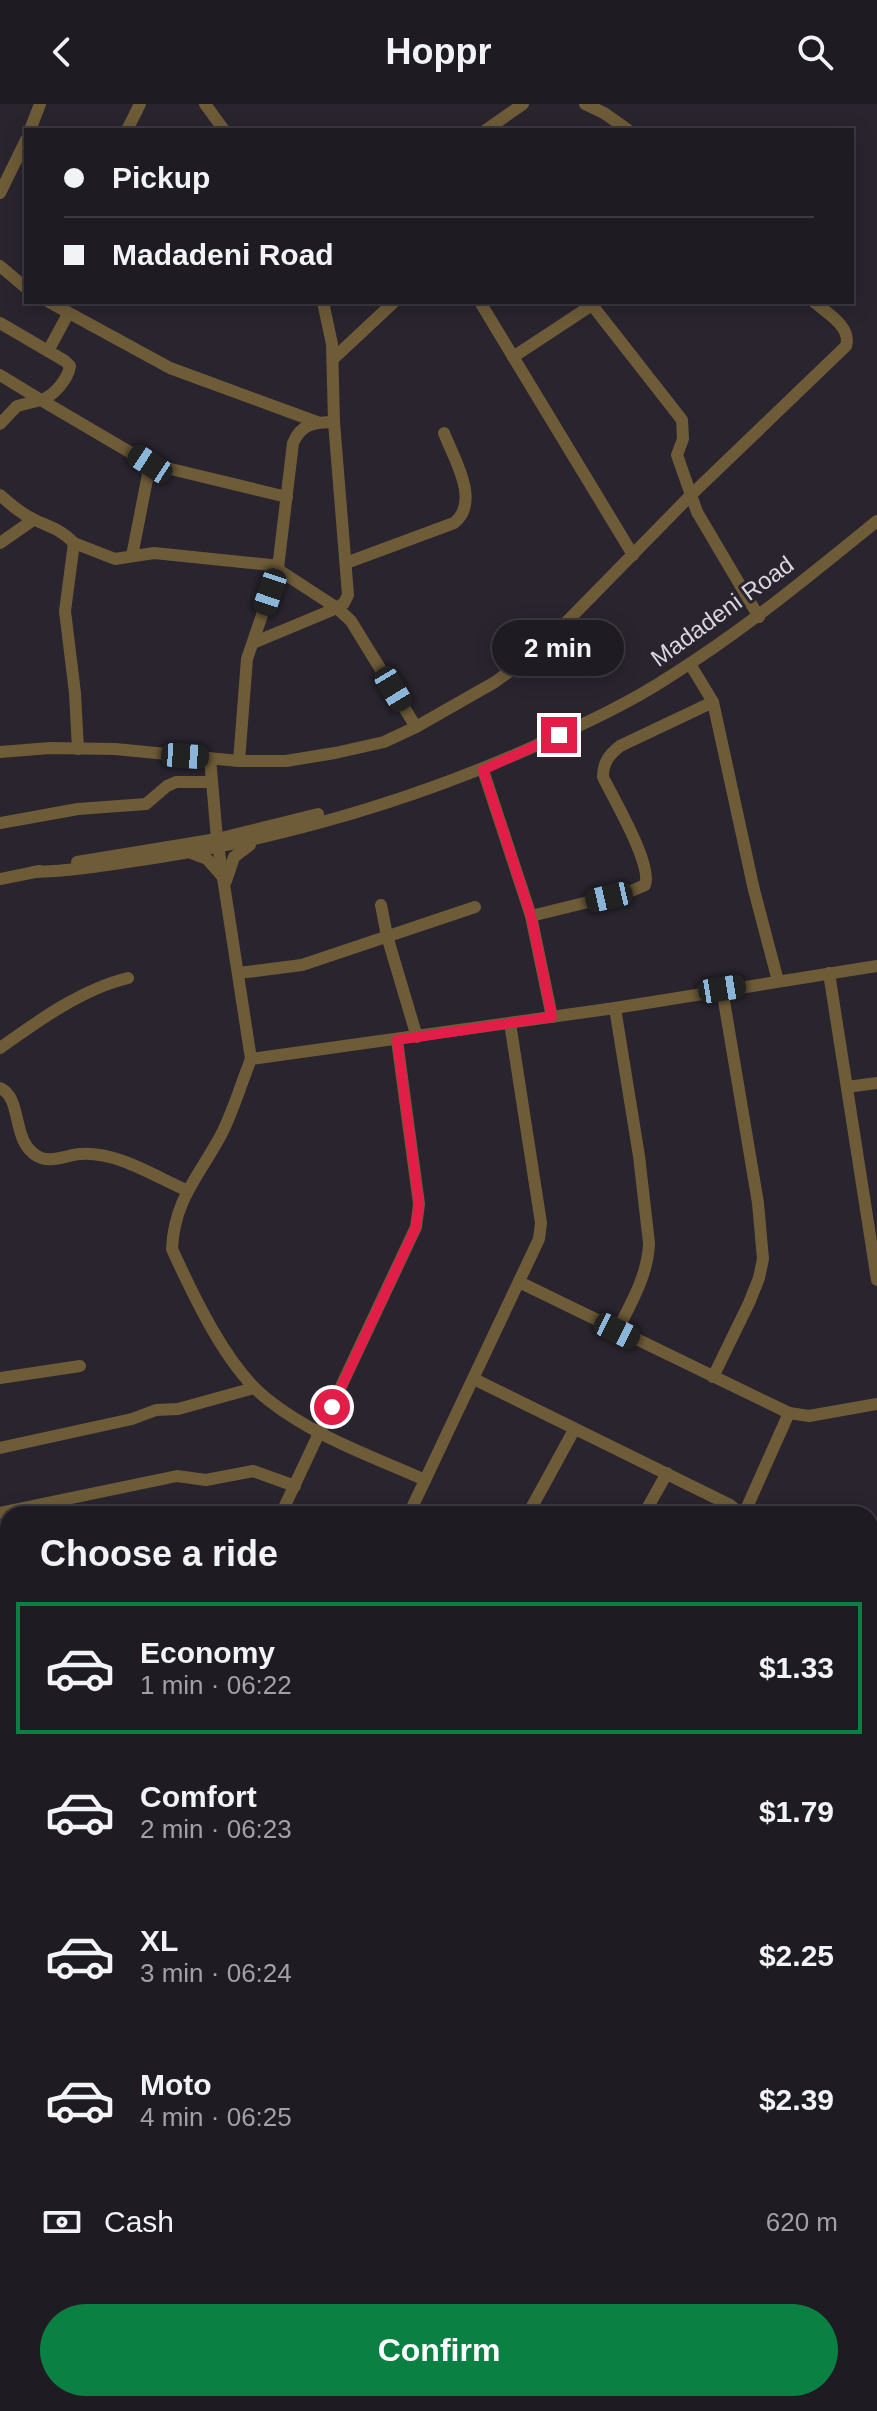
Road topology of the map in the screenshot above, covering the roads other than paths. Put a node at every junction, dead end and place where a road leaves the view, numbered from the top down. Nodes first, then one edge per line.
1 (40, 104) edge
2 (140, 104) edge
3 (205, 104) edge
4 (523, 104) edge
5 (585, 104) edge
6 (506, 117) junction
7 (31, 128) edge
8 (128, 128) edge
9 (223, 128) edge
10 (489, 128) edge
11 (512, 128) edge
12 (625, 128) edge
13 (24, 144) edge
14 (0, 193) edge
15 (0, 266) edge
16 (24, 286) edge
17 (52, 304) edge
18 (324, 304) edge
19 (392, 304) edge
20 (481, 304) edge
21 (594, 304) edge
22 (816, 304) edge
23 (68, 314) junction
24 (0, 323) edge
25 (48, 351) junction
26 (513, 357) junction
27 (333, 359) junction
28 (0, 375) edge
29 (41, 400) junction
30 (317, 422) junction
31 (334, 422) junction
32 (0, 424) edge
33 (444, 433) dead end
34 (150, 464) junction
35 (692, 494) junction
36 (0, 495) edge
37 (287, 497) junction
38 (33, 520) junction
39 (877, 521) edge
40 (0, 543) edge
41 (74, 543) junction
42 (633, 555) junction
43 (132, 556) junction
44 (346, 563) junction
45 (278, 568) junction
46 (337, 608) junction
47 (759, 617) junction
48 (253, 643) junction
49 (690, 664) junction
50 (713, 702) junction
51 (416, 727) junction
52 (78, 749) junction
53 (0, 752) edge
54 (210, 758) junction
55 (239, 761) junction
56 (483, 770) junction
57 (212, 782) junction
58 (408, 796) junction
59 (0, 823) edge
60 (263, 837) junction
61 (218, 844) junction
62 (190, 853) junction
63 (34, 872) junction
64 (0, 879) edge
65 (225, 881) junction
66 (381, 905) dead end
67 (475, 907) dead end
68 (531, 916) junction
69 (387, 936) junction
70 (877, 966) edge
71 (239, 973) junction
72 (829, 973) junction
73 (128, 978) dead end
74 (778, 981) junction
75 (722, 989) junction
76 (615, 1008) junction
77 (552, 1017) junction
78 (510, 1023) junction
79 (417, 1037) junction
80 (397, 1040) junction
81 (0, 1048) edge
82 (251, 1059) junction
83 (877, 1083) edge
84 (847, 1087) junction
85 (0, 1088) edge
86 (186, 1190) junction
87 (877, 1280) edge
88 (519, 1282) junction
89 (617, 1331) junction
90 (80, 1366) dead end
91 (713, 1377) junction
92 (0, 1378) edge
93 (474, 1379) junction
94 (254, 1388) junction
95 (877, 1404) edge
96 (789, 1413) junction
97 (574, 1430) junction
98 (319, 1433) junction
99 (0, 1448) edge
100 (667, 1473) junction
101 (425, 1480) junction
102 (295, 1486) junction
103 (33, 1506) edge
104 (285, 1506) edge
105 (413, 1506) edge
106 (532, 1506) edge
107 (648, 1506) edge
108 (731, 1506) edge
109 (746, 1506) edge

1 - 7 street
2 - 8 street
3 - 9 street
4 - 6 street
5 - 12 street
6 - 10 street
6 - 11 street
13 - 14 street
15 - 16 street
17 - 23 street
18 - 27 street
19 - 27 street
20 - 26 street
21 - 26 street
21 - 35 street
22 - 35 street
23 - 25 street
23 - 30 street
24 - 25 street
25 - 29 street
26 - 42 street
27 - 31 street
28 - 29 street
29 - 32 street
29 - 34 street
30 - 31 street
30 - 37 street
31 - 44 street
33 - 44 street
34 - 37 street
34 - 43 street
35 - 42 street
35 - 47 street
36 - 38 street
37 - 45 street
38 - 40 street
38 - 41 street
39 - 47 street, Madadeni Road
41 - 43 street
41 - 52 street
42 - 51 street
43 - 45 street
44 - 46 street
45 - 46 street
45 - 48 street
46 - 48 street
46 - 51 street
47 - 49 street, Madadeni Road
48 - 55 street
49 - 50 street
49 - 56 street, Madadeni Road
50 - 68 street
50 - 74 street
51 - 55 street
52 - 53 street
52 - 54 street
54 - 55 street
54 - 57 street
56 - 58 street, Madadeni Road
56 - 68 street
57 - 59 street
57 - 61 street
58 - 60 street, Madadeni Road
58 - 61 street, Madadeni Road
60 - 61 street, Madadeni Road
60 - 65 street
61 - 62 street, Madadeni Road
61 - 63 street, Madadeni Road
61 - 65 street
62 - 63 street, Madadeni Road
62 - 65 street
63 - 64 street, Madadeni Road
65 - 71 street
66 - 69 street
67 - 69 street
68 - 77 street
69 - 71 street
69 - 79 street
70 - 72 street
71 - 82 street
72 - 74 street
72 - 84 street
73 - 81 street
74 - 75 street
75 - 76 street
75 - 91 street
76 - 77 street
76 - 89 street
77 - 78 street
78 - 79 street
78 - 88 street
79 - 80 street
80 - 82 street
80 - 98 street
82 - 86 street
83 - 84 street
84 - 87 street
85 - 86 street
86 - 94 street
88 - 89 street
88 - 93 street
89 - 91 street
90 - 92 street
91 - 96 street
93 - 97 street
93 - 101 street
94 - 98 street
94 - 99 street
95 - 96 street
96 - 109 street
97 - 100 street
97 - 106 street
98 - 101 street
98 - 102 street
100 - 107 street
100 - 108 street
101 - 105 street
102 - 103 street
102 - 104 street

